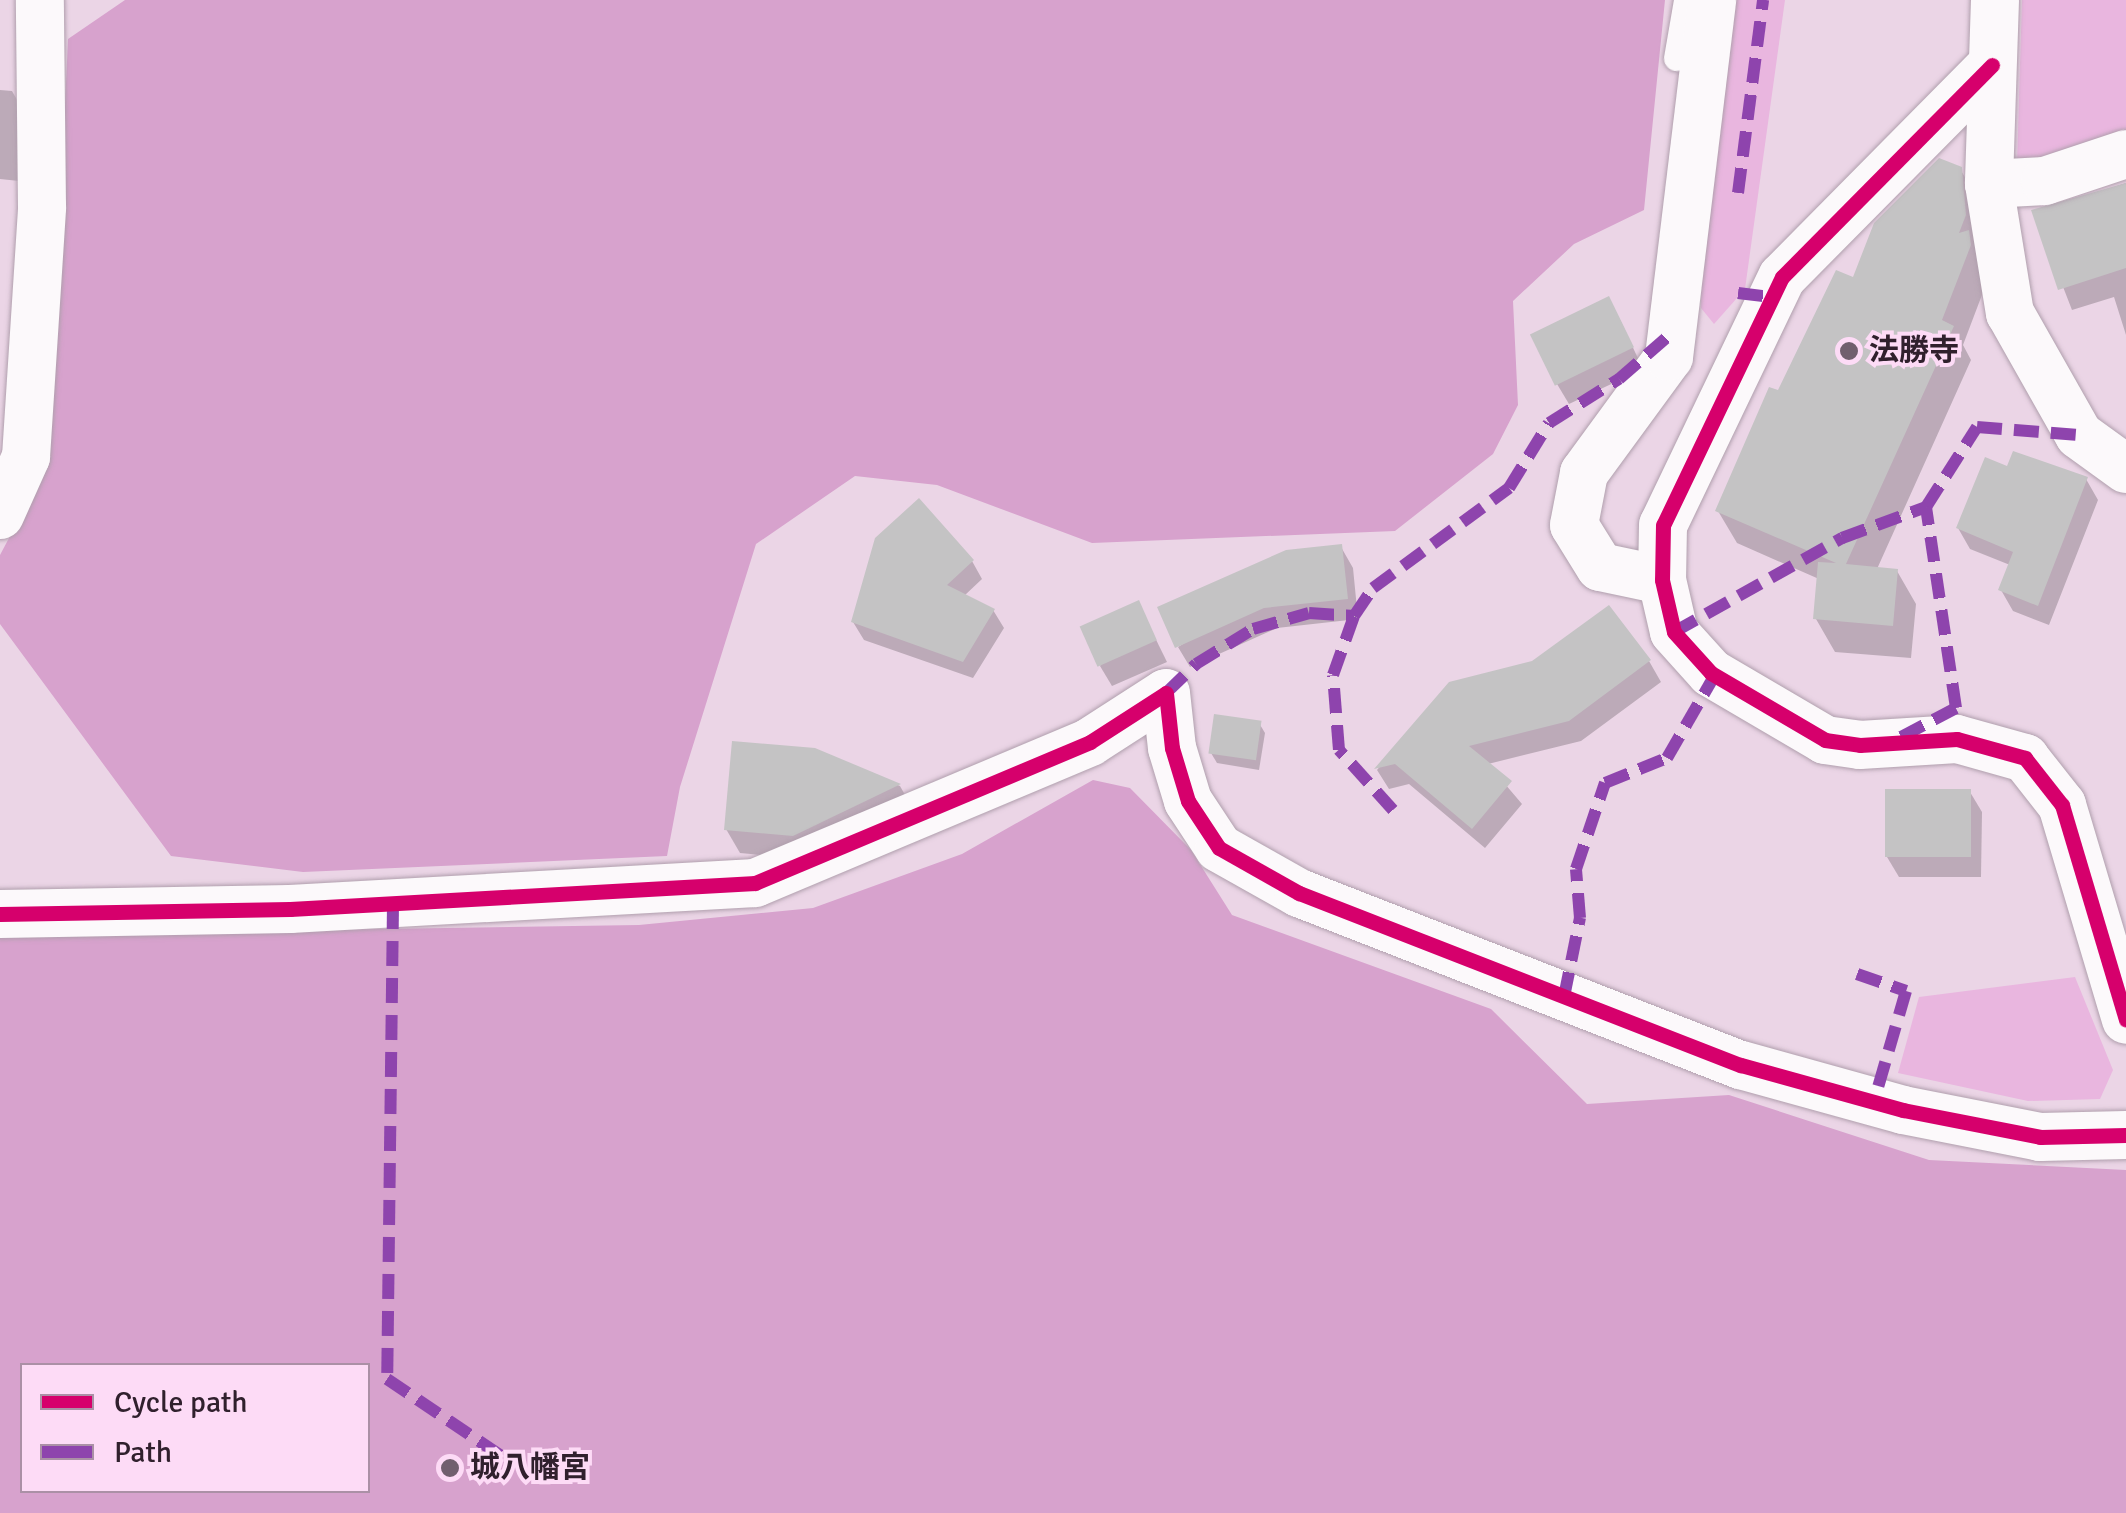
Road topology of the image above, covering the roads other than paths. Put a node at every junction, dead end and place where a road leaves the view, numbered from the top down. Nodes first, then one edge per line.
1 (40, 0) edge
2 (1686, 0) edge
3 (1712, 0) edge
4 (1995, 0) edge
5 (1676, 58) dead end
6 (1992, 65) junction
7 (2126, 154) edge
8 (1990, 184) junction
9 (21, 209) edge
10 (2126, 470) edge
11 (0, 515) edge
12 (1662, 580) junction
13 (0, 914) edge
14 (2126, 1020) edge
15 (2126, 1135) edge

1 - 9 street
2 - 5 lane
3 - 12 street
4 - 6 street
6 - 8 street
6 - 12 street
7 - 8 street
8 - 10 street
9 - 11 street
12 - 14 street
13 - 15 street

